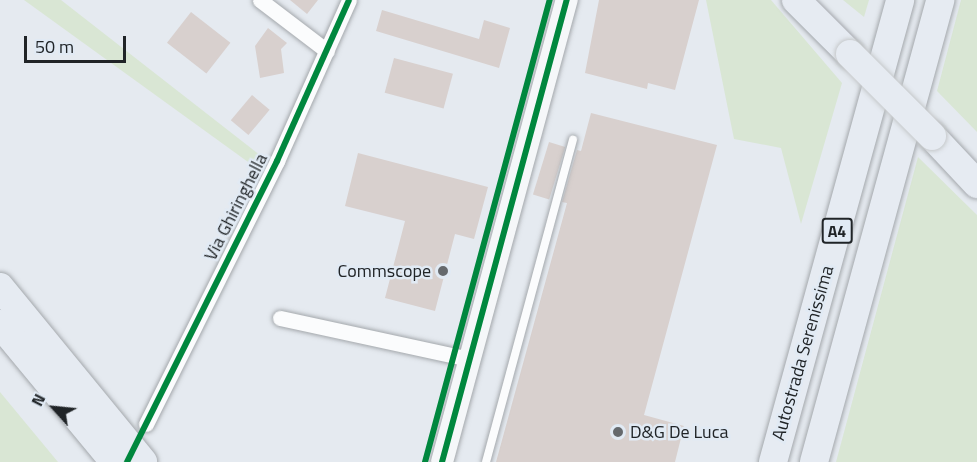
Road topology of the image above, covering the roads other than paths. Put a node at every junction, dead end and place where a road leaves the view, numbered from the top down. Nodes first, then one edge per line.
1 (260, 0) edge
2 (349, 0) edge
3 (567, 0) edge
4 (796, 0) edge
5 (821, 0) edge
6 (880, 0) edge
7 (900, 0) edge
8 (940, 0) edge
9 (854, 45) junction
10 (327, 51) junction
11 (935, 126) junction
12 (573, 140) dead end
13 (977, 157) edge
14 (857, 160) junction
15 (977, 184) edge
16 (0, 287) edge
17 (280, 318) dead end
18 (0, 324) edge
19 (470, 359) junction
20 (146, 424) dead end
21 (114, 462) edge
22 (142, 462) edge
23 (442, 462) edge
24 (486, 462) edge
25 (773, 462) edge
26 (814, 462) edge

1 - 10 street
2 - 10 street, Via Ghiringhella
3 - 19 street
4 - 9 highway
5 - 9 highway
6 - 14 highway
7 - 14 highway, Autostrada Serenissima / A4
8 - 26 highway, A4
9 - 11 highway
10 - 20 street, Via Ghiringhella
11 - 13 highway
11 - 15 highway
12 - 24 lane
14 - 25 highway, Autostrada Serenissima / A4
16 - 22 highway
17 - 19 street
18 - 21 highway
19 - 23 street

